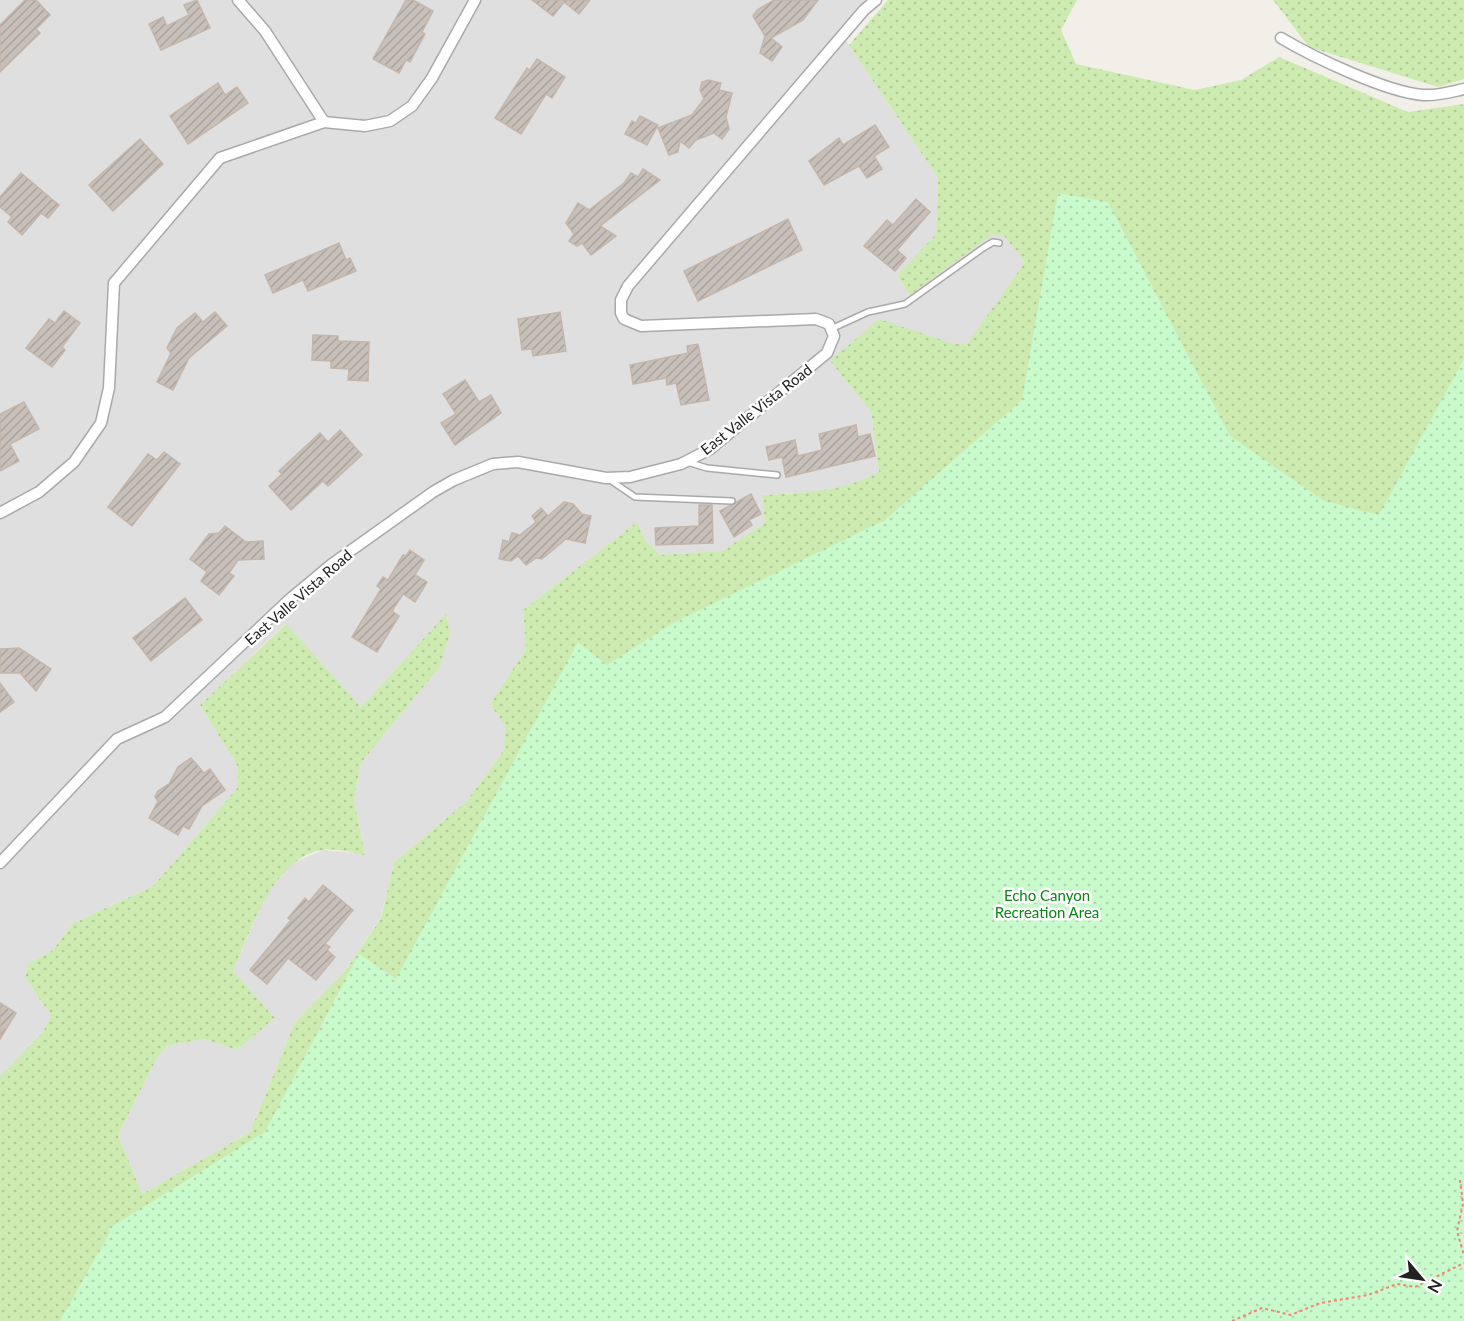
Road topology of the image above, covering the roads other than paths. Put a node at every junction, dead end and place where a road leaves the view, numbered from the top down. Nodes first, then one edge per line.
1 (238, 0) edge
2 (475, 0) edge
3 (876, 0) edge
4 (1281, 38) dead end
5 (1464, 89) edge
6 (324, 122) junction
7 (999, 243) dead end
8 (831, 329) junction
9 (686, 461) junction
10 (777, 475) dead end
11 (606, 478) junction
12 (732, 501) dead end
13 (0, 513) edge
14 (0, 863) edge

1 - 6 street
2 - 6 street
3 - 8 street
4 - 5 street
6 - 13 street
7 - 8 lane
8 - 9 street, East Valle Vista Road
9 - 10 lane
9 - 11 street, East Valle Vista Road
11 - 12 lane
11 - 14 street, East Valle Vista Road

